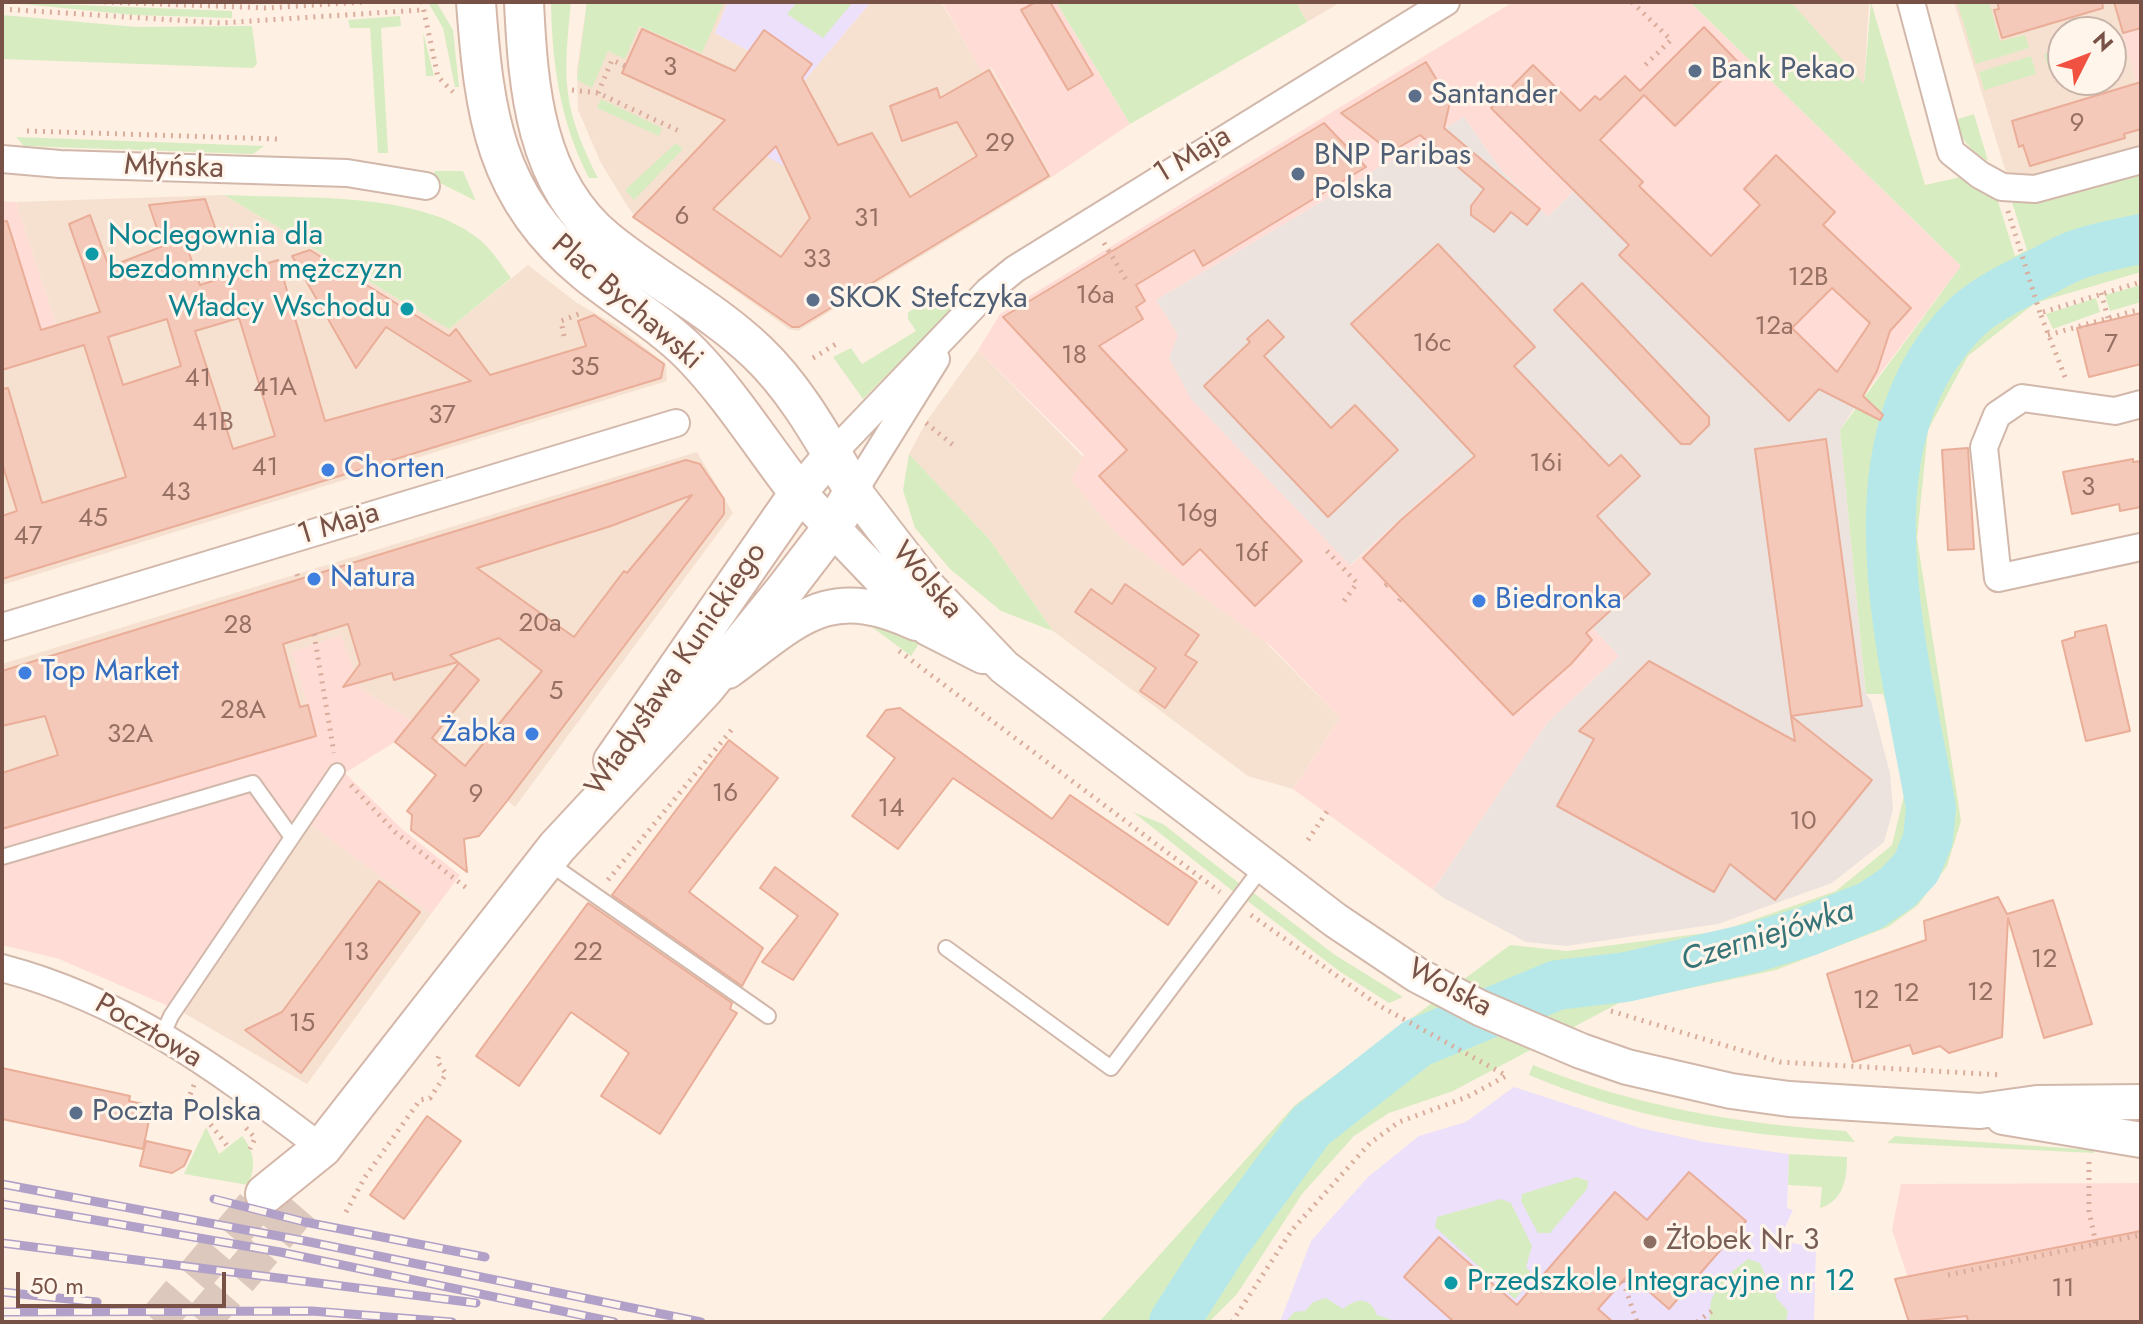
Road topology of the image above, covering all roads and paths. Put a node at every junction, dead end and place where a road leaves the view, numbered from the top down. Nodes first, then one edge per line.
1 (104, 2) edge
2 (364, 2) edge
3 (422, 2) edge
4 (476, 2) edge
5 (524, 2) edge
6 (1446, 2) edge
7 (1632, 2) edge
8 (1911, 2) edge
9 (2, 9) edge
10 (625, 66) dead end
11 (1641, 69) dead end
12 (572, 90) dead end
13 (598, 93) junction
14 (18, 131) dead end
15 (681, 132) dead end
16 (278, 139) dead end
17 (2, 159) edge
18 (2141, 160) edge
19 (426, 186) dead end
20 (2002, 187) junction
21 (1103, 242) dead end
22 (2141, 282) edge
23 (1128, 283) dead end
24 (2101, 293) junction
25 (593, 309) dead end
26 (2141, 309) edge
27 (2040, 313) junction
28 (2108, 318) junction
29 (954, 328) junction
30 (2048, 335) junction
31 (564, 336) dead end
32 (836, 344) dead end
33 (813, 358) dead end
34 (2075, 403) junction
35 (2141, 404) edge
36 (918, 418) dead end
37 (676, 423) dead end
38 (953, 445) dead end
39 (832, 454) junction
40 (854, 491) junction
41 (799, 493) junction
42 (832, 528) junction
43 (2141, 547) edge
44 (1327, 551) dead end
45 (1344, 601) dead end
46 (2, 627) edge
47 (928, 628) junction
48 (314, 634) dead end
49 (895, 648) dead end
50 (1004, 667) junction
51 (705, 688) junction
52 (733, 728) dead end
53 (337, 771) junction
54 (1330, 807) dead end
55 (291, 836) junction
56 (1308, 840) dead end
57 (551, 854) junction
58 (2, 857) edge
59 (1263, 866) junction
60 (584, 888) junction
61 (469, 890) dead end
62 (1234, 902) junction
63 (946, 948) dead end
64 (2, 968) edge
65 (1611, 1011) dead end
66 (768, 1016) dead end
67 (163, 1034) junction
68 (440, 1051) dead end
69 (2018, 1076) dead end
70 (194, 1085) dead end
71 (2141, 1102) edge
72 (1980, 1111) junction
73 (240, 1122) dead end
74 (2141, 1140) edge
75 (229, 1148) dead end
76 (322, 1148) junction
77 (250, 1149) dead end
78 (2089, 1162) dead end
79 (265, 1194) tunnel mouth
80 (305, 1201) tunnel mouth
81 (346, 1212) dead end
82 (2141, 1235) edge
83 (2096, 1244) junction
84 (1948, 1275) dead end
85 (1623, 1281) dead end
86 (1712, 1311) dead end
87 (1232, 1322) edge
88 (1637, 1322) edge
89 (1697, 1322) edge

1 - 2 path
3 - 9 path
4 - 41 main road, Plac Bychawski
5 - 39 main road, Plac Bychawski
6 - 29 street, 1 Maja
7 - 11 path
8 - 20 street
10 - 13 path
12 - 13 path
13 - 15 path
14 - 16 path
17 - 19 street, Młyńska
18 - 20 street
20 - 27 path
21 - 23 path
22 - 24 path
24 - 27 path
24 - 28 path
25 - 31 path
26 - 28 path
27 - 30 path
28 - 30 path
29 - 39 street, 1 Maja
29 - 40 street, 1 Maja
30 - 34 path
32 - 33 path
34 - 35 street
34 - 43 street
36 - 38 path
37 - 46 street, 1 Maja
39 - 40 main road, Plac Bychawski
39 - 41 street
40 - 42 main road
40 - 50 street, Wolska
41 - 42 street, Plac Bychawski
41 - 57 main road, Władysława Kunickiego
42 - 47 street, Wolska
42 - 51 main road, Władysława Kunickiego
44 - 45 path
47 - 50 street, Wolska
47 - 51 street, Władysława Kunickiego
48 - 53 path
49 - 62 path
50 - 59 street, Wolska
51 - 57 main road, Władysława Kunickiego
52 - 60 path
53 - 55 lane
53 - 61 path
54 - 56 path
55 - 58 lane
55 - 67 lane
57 - 60 lane
57 - 76 main road, Władysława Kunickiego
59 - 62 lane
59 - 72 street, Wolska
60 - 66 lane
62 - 63 lane
62 - 87 path
64 - 67 street, Pocztowa
65 - 69 path
67 - 76 street, Pocztowa
68 - 81 path
70 - 75 path
71 - 72 street, Wolska
72 - 74 street, Wolska
73 - 77 path
76 - 79 main road, Władysława Kunickiego
76 - 80 main road, Władysława Kunickiego
78 - 83 path
82 - 83 path
83 - 84 path
85 - 88 path
86 - 89 path

